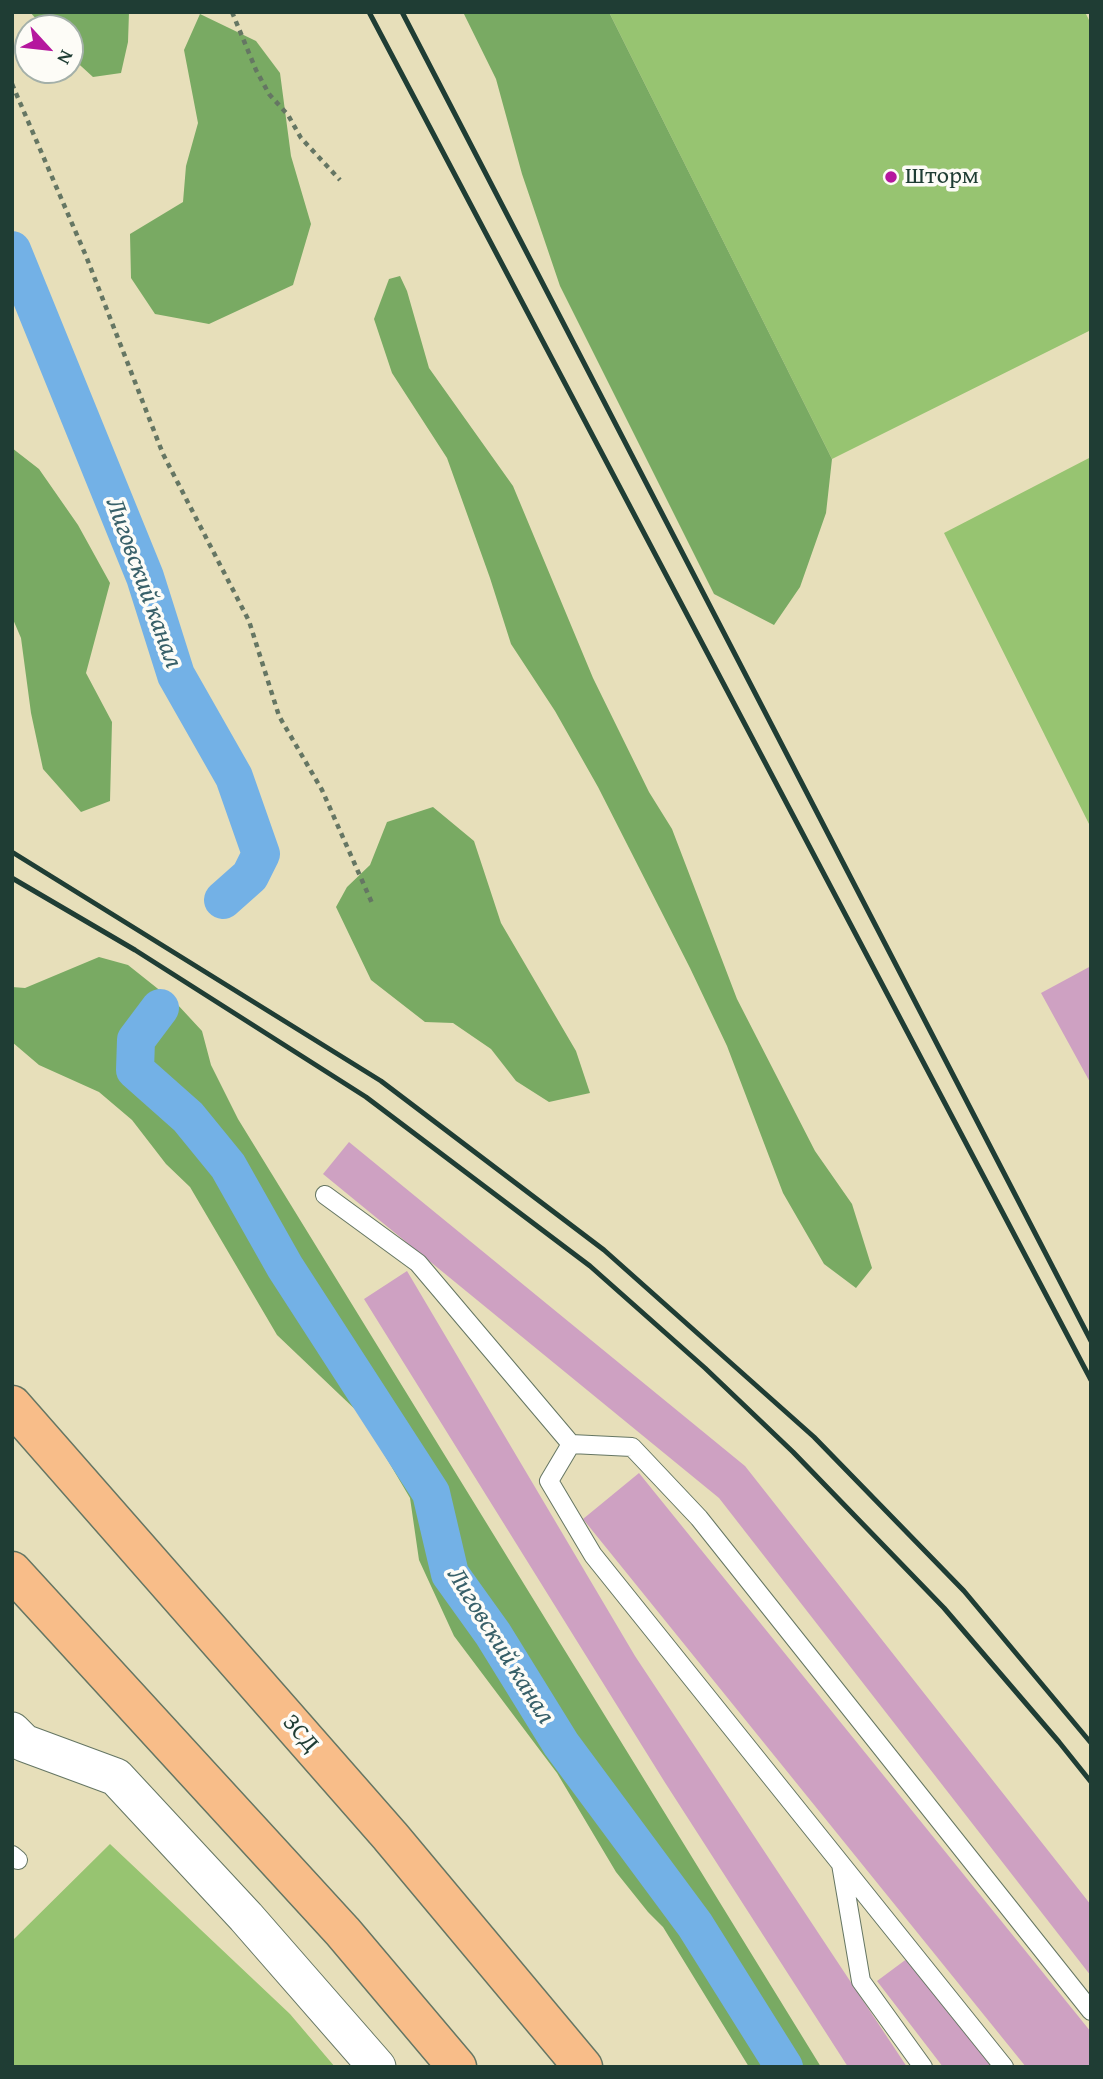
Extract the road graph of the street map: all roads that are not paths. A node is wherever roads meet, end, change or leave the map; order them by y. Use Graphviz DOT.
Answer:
graph roads {
  1 [pos="325,1195"];
  2 [pos="12,1405"];
  3 [pos="571,1444"];
  4 [pos="12,1571"];
  5 [pos="12,1731"];
  6 [pos="840,1860"];
  7 [pos="1091,2011"];
  8 [pos="377,2067"];
  9 [pos="457,2067"];
  10 [pos="583,2067"];
  11 [pos="923,2067"];
  12 [pos="1004,2067"];
  1 -- 3 [label="lane"];
  2 -- 10 [label="highway, ЗСД"];
  3 -- 6 [label="lane"];
  3 -- 7 [label="lane"];
  4 -- 9 [label="highway"];
  5 -- 8 [label="street"];
  6 -- 11 [label="lane"];
  6 -- 12 [label="lane"];
}
